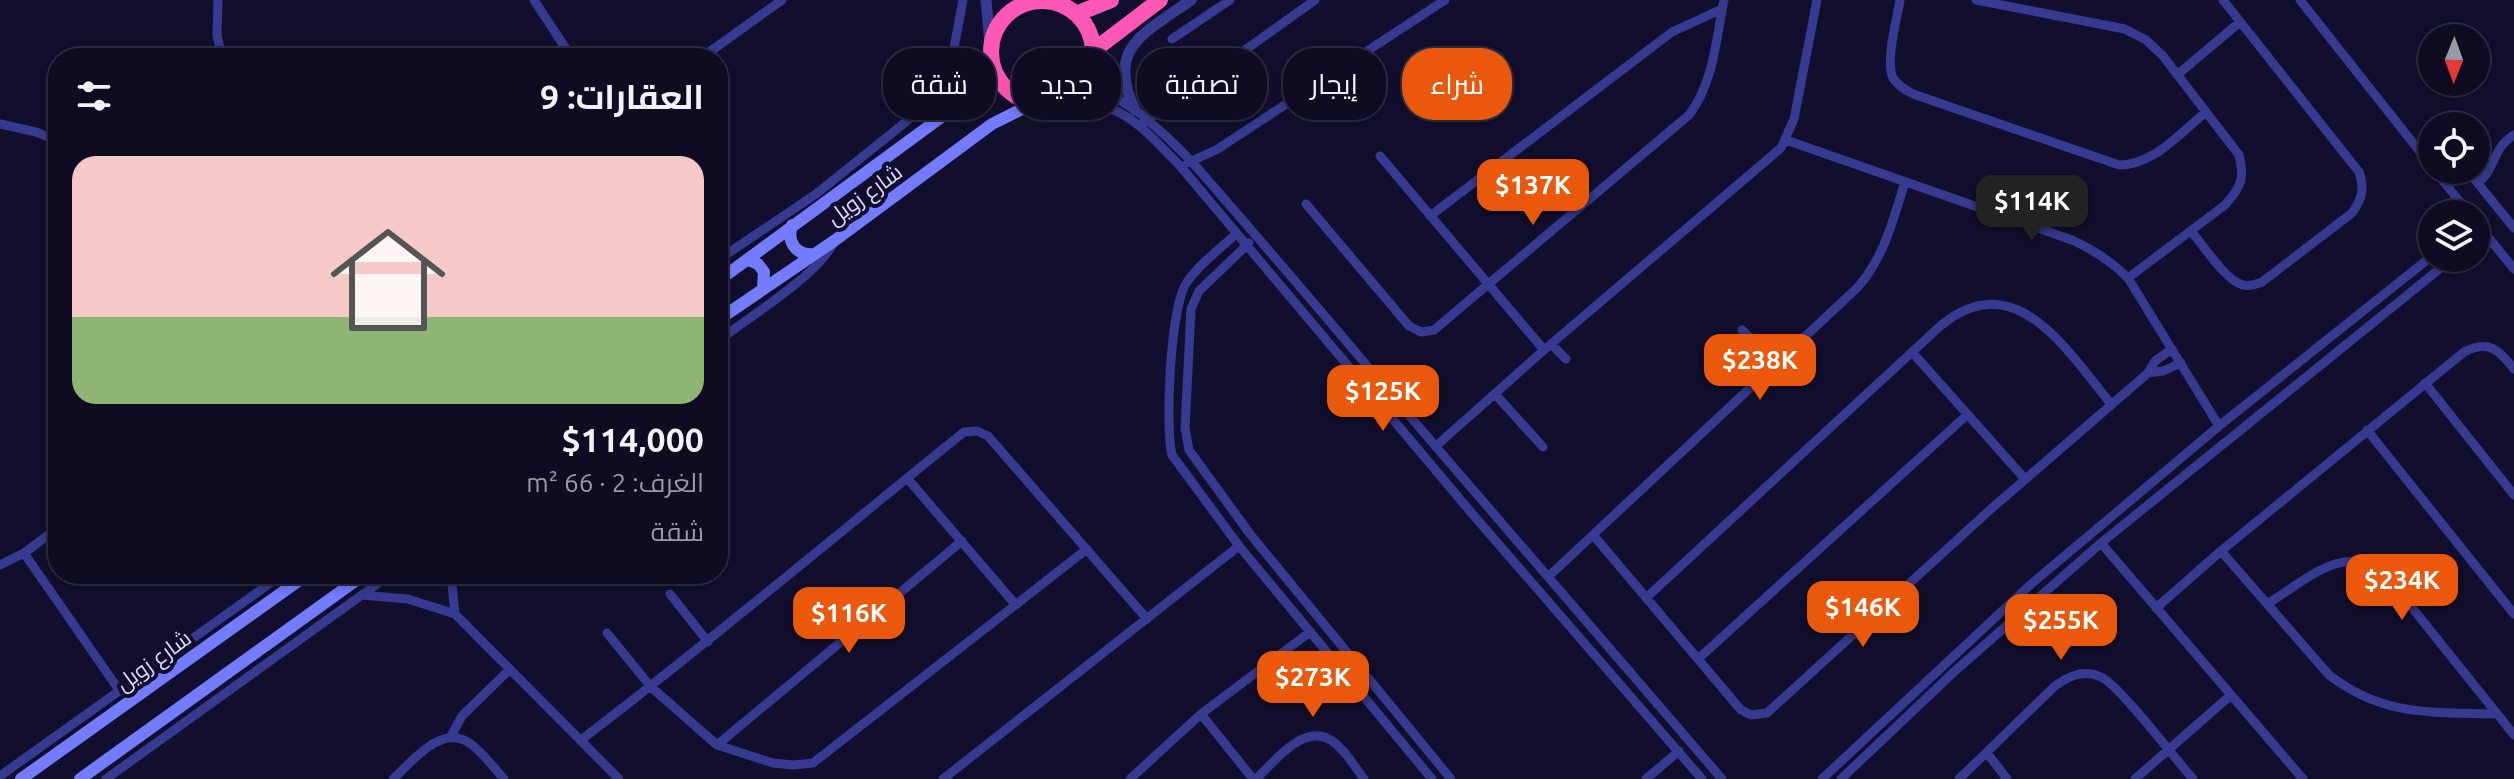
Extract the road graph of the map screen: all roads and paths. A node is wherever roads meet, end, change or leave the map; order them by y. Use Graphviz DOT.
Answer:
graph roads {
  1 [pos="218,0"];
  2 [pos="534,0"];
  3 [pos="782,0"];
  4 [pos="963,0"];
  5 [pos="986,0"];
  6 [pos="1111,0"];
  7 [pos="1160,0"];
  8 [pos="1191,0"];
  9 [pos="1230,0"];
  10 [pos="1315,0"];
  11 [pos="1445,0"];
  12 [pos="1817,0"];
  13 [pos="1900,0"];
  14 [pos="1976,0"];
  15 [pos="2223,0"];
  16 [pos="2300,0"];
  17 [pos="1050,1"];
  18 [pos="1723,4"];
  19 [pos="1076,14"];
  20 [pos="2240,22"];
  21 [pos="1172,39"];
  22 [pos="220,48"];
  23 [pos="565,48"];
  24 [pos="715,48"];
  25 [pos="991,48"];
  26 [pos="993,48"];
  27 [pos="1091,48"];
  28 [pos="1103,48"];
  29 [pos="996,67"];
  30 [pos="2177,75"];
  31 [pos="1012,92"];
  32 [pos="1121,101"];
  33 [pos="1135,110"];
  34 [pos="1121,112"];
  35 [pos="2206,112"];
  36 [pos="1012,114"];
  37 [pos="937,120"];
  38 [pos="1144,122"];
  39 [pos="0,124"];
  40 [pos="2514,135"];
  41 [pos="48,137"];
  42 [pos="1786,140"];
  43 [pos="2418,148"];
  44 [pos="1380,156"];
  45 [pos="1185,165"];
  46 [pos="2490,168"];
  47 [pos="1905,182"];
  48 [pos="1211,183"];
  49 [pos="2447,184"];
  50 [pos="2479,184"];
  51 [pos="1201,191"];
  52 [pos="2459,200"];
  53 [pos="1306,204"];
  54 [pos="1430,216"];
  55 [pos="792,225"];
  56 [pos="2514,228"];
  57 [pos="2191,231"];
  58 [pos="1236,234"];
  59 [pos="1256,237"];
  60 [pos="2490,239"];
  61 [pos="834,241"];
  62 [pos="2493,243"];
  63 [pos="1245,246"];
  64 [pos="728,253"];
  65 [pos="815,254"];
  66 [pos="748,260"];
  67 [pos="2418,267"];
  68 [pos="2514,269"];
  69 [pos="2435,272"];
  70 [pos="728,274"];
  71 [pos="2128,278"];
  72 [pos="1489,285"];
  73 [pos="763,288"];
  74 [pos="728,313"];
  75 [pos="1742,330"];
  76 [pos="728,334"];
  77 [pos="2322,343"];
  78 [pos="1548,347"];
  79 [pos="2172,349"];
  80 [pos="1912,352"];
  81 [pos="2331,355"];
  82 [pos="1566,359"];
  83 [pos="2181,363"];
  84 [pos="1777,364"];
  85 [pos="2514,369"];
  86 [pos="2148,373"];
  87 [pos="1171,377"];
  88 [pos="1187,377"];
  89 [pos="2425,383"];
  90 [pos="1495,394"];
  91 [pos="2111,404"];
  92 [pos="1967,415"];
  93 [pos="2219,426"];
  94 [pos="2367,430"];
  95 [pos="1436,446"];
  96 [pos="1543,447"];
  97 [pos="907,478"];
  98 [pos="2157,478"];
  99 [pos="2025,479"];
  100 [pos="2166,488"];
  101 [pos="2514,495"];
  102 [pos="1482,500"];
  103 [pos="1469,510"];
  104 [pos="48,535"];
  105 [pos="1594,536"];
  106 [pos="962,541"];
  107 [pos="2101,543"];
  108 [pos="1239,546"];
  109 [pos="1087,549"];
  110 [pos="2221,551"];
  111 [pos="24,553"];
  112 [pos="0,565"];
  113 [pos="1549,576"];
  114 [pos="269,584"];
  115 [pos="294,584"];
  116 [pos="351,584"];
  117 [pos="377,584"];
  118 [pos="452,584"];
  119 [pos="670,594"];
  120 [pos="362,595"];
  121 [pos="1646,598"];
  122 [pos="1015,604"];
  123 [pos="2267,604"];
  124 [pos="2156,608"];
  125 [pos="455,614"];
  126 [pos="2514,614"];
  127 [pos="1147,619"];
  128 [pos="205,630"];
  129 [pos="1310,632"];
  130 [pos="607,633"];
  131 [pos="215,640"];
  132 [pos="708,642"];
  133 [pos="1698,659"];
  134 [pos="1947,660"];
  135 [pos="510,669"];
  136 [pos="1956,670"];
  137 [pos="220,678"];
  138 [pos="651,687"];
  139 [pos="119,690"];
  140 [pos="228,691"];
  141 [pos="2231,695"];
  142 [pos="1201,714"];
  143 [pos="2497,714"];
  144 [pos="1871,732"];
  145 [pos="2514,735"];
  146 [pos="450,738"];
  147 [pos="581,740"];
  148 [pos="1421,742"];
  149 [pos="1880,742"];
  150 [pos="717,745"];
  151 [pos="2168,749"];
  152 [pos="1679,751"];
  153 [pos="1409,752"];
  154 [pos="1987,753"];
  155 [pos="0,776"];
  156 [pos="21,779"];
  157 [pos="80,779"];
  158 [pos="106,779"];
  159 [pos="393,779"];
  160 [pos="504,779"];
  161 [pos="619,779"];
  162 [pos="943,779"];
  163 [pos="1130,779"];
  164 [pos="1255,779"];
  165 [pos="1364,779"];
  166 [pos="1432,779"];
  167 [pos="1451,779"];
  168 [pos="1646,779"];
  169 [pos="1702,779"];
  170 [pos="1722,779"];
  171 [pos="1822,779"];
  172 [pos="1841,779"];
  173 [pos="1959,779"];
  174 [pos="2007,779"];
  175 [pos="2135,779"];
  176 [pos="2193,779"];
  177 [pos="2303,779"];
  1 -- 22 [label="street"];
  2 -- 23 [label="street"];
  3 -- 24 [label="street"];
  4 -- 64 [label="street"];
  5 -- 25 [label="street"];
  6 -- 19 [label="highway"];
  7 -- 28 [label="highway"];
  8 -- 33 [label="street"];
  9 -- 21 [label="street"];
  10 -- 38 [label="street"];
  11 -- 45 [label="street"];
  12 -- 42 [label="street"];
  13 -- 35 [label="street"];
  14 -- 30 [label="street"];
  15 -- 20 [label="street"];
  16 -- 43 [label="street"];
  17 -- 19 [label="highway"];
  17 -- 26 [label="highway"];
  18 -- 54 [label="street"];
  18 -- 72 [label="street"];
  19 -- 27 [label="highway"];
  20 -- 30 [label="street"];
  20 -- 57 [label="street"];
  29 -- 31 [label="highway"];
  30 -- 35 [label="street"];
  32 -- 33 [label="street"];
  33 -- 38 [label="street"];
  34 -- 38 [label="street"];
  35 -- 57 [label="street"];
  36 -- 61 [label="main road, شارع زويل"];
  37 -- 55 [label="main road, شارع زويل"];
  38 -- 45 [label="street"];
  39 -- 41 [label="street"];
  40 -- 46 [label="street"];
  42 -- 47 [label="street"];
  42 -- 78 [label="street"];
  44 -- 54 [label="street"];
  45 -- 48 [label="street"];
  45 -- 51 [label="street"];
  47 -- 71 [label="street"];
  47 -- 84 [label="street"];
  48 -- 51 [label="street"];
  48 -- 59 [label="street"];
  49 -- 52 [label="street"];
  50 -- 56 [label="street"];
  51 -- 58 [label="street"];
  53 -- 72 [label="street"];
  54 -- 72 [label="street"];
  55 -- 65 [label="main road"];
  55 -- 66 [label="main road, شارع زويل"];
  57 -- 71 [label="street"];
  58 -- 63 [label="street"];
  58 -- 87 [label="street"];
  59 -- 63 [label="street"];
  59 -- 95 [label="street"];
  60 -- 62 [label="street"];
  61 -- 65 [label="main road, شارع زويل"];
  61 -- 76 [label="street"];
  62 -- 68 [label="street"];
  63 -- 88 [label="street"];
  63 -- 103 [label="street"];
  65 -- 73 [label="main road, شارع زويل"];
  66 -- 70 [label="main road, شارع زويل"];
  66 -- 73 [label="main road"];
  67 -- 77 [label="street"];
  69 -- 81 [label="street"];
  71 -- 79 [label="street"];
  72 -- 78 [label="street"];
  73 -- 74 [label="main road, شارع زويل"];
  75 -- 84 [label="street"];
  77 -- 81 [label="street"];
  77 -- 93 [label="street"];
  78 -- 82 [label="street"];
  78 -- 90 [label="street"];
  79 -- 83 [label="street"];
  79 -- 86 [label="street"];
  80 -- 91 [label="street"];
  80 -- 92 [label="street"];
  80 -- 121 [label="street"];
  81 -- 100 [label="street"];
  83 -- 86 [label="street"];
  83 -- 93 [label="street"];
  84 -- 105 [label="street"];
  85 -- 89 [label="street"];
  86 -- 91 [label="street"];
  87 -- 88 [label="street"];
  87 -- 108 [label="street"];
  88 -- 148 [label="street"];
  89 -- 94 [label="street"];
  89 -- 101 [label="street"];
  90 -- 95 [label="street"];
  90 -- 96 [label="street"];
  91 -- 99 [label="street"];
  92 -- 99 [label="street"];
  92 -- 133 [label="street"];
  93 -- 98 [label="street"];
  94 -- 110 [label="street"];
  94 -- 126 [label="street"];
  95 -- 102 [label="street"];
  97 -- 106 [label="street"];
  97 -- 109 [label="street"];
  97 -- 132 [label="street"];
  98 -- 100 [label="street"];
  98 -- 134 [label="street"];
  99 -- 133 [label="street"];
  100 -- 107 [label="street"];
  102 -- 103 [label="street"];
  102 -- 113 [label="street"];
  103 -- 152 [label="street"];
  104 -- 111 [label="street"];
  105 -- 113 [label="street"];
  105 -- 121 [label="street"];
  106 -- 122 [label="street"];
  106 -- 150 [label="street"];
  107 -- 124 [label="street"];
  107 -- 136 [label="street"];
  108 -- 127 [label="street"];
  108 -- 129 [label="street"];
  109 -- 122 [label="street"];
  109 -- 127 [label="street"];
  110 -- 123 [label="street"];
  110 -- 124 [label="street"];
  111 -- 112 [label="street"];
  111 -- 139 [label="street"];
  113 -- 170 [label="street"];
  114 -- 128 [label="street"];
  115 -- 131 [label="main road, شارع زويل"];
  116 -- 137 [label="main road"];
  117 -- 120 [label="street"];
  118 -- 125 [label="street"];
  119 -- 132 [label="street"];
  120 -- 125 [label="street"];
  120 -- 140 [label="street"];
  121 -- 133 [label="street"];
  122 -- 150 [label="street"];
  123 -- 143 [label="street"];
  123 -- 143 [label="street"];
  124 -- 141 [label="street"];
  125 -- 135 [label="street"];
  127 -- 162 [label="street"];
  128 -- 131 [label="main road"];
  128 -- 139 [label="street"];
  129 -- 142 [label="street"];
  129 -- 153 [label="street"];
  130 -- 138 [label="street"];
  131 -- 156 [label="main road, شارع زويل"];
  132 -- 138 [label="street"];
  134 -- 136 [label="street"];
  134 -- 144 [label="street"];
  135 -- 146 [label="street"];
  135 -- 147 [label="street"];
  136 -- 149 [label="street"];
  137 -- 140 [label="main road"];
  137 -- 157 [label="main road"];
  138 -- 147 [label="street"];
  138 -- 150 [label="street"];
  139 -- 155 [label="street"];
  140 -- 158 [label="street"];
  141 -- 151 [label="street"];
  141 -- 177 [label="street"];
  142 -- 163 [label="street"];
  142 -- 164 [label="street"];
  143 -- 145 [label="street"];
  144 -- 149 [label="street"];
  144 -- 171 [label="street"];
  146 -- 159 [label="street"];
  146 -- 160 [label="street"];
  147 -- 161 [label="street"];
  148 -- 153 [label="street"];
  148 -- 167 [label="street"];
  149 -- 172 [label="street"];
  151 -- 154 [label="street"];
  151 -- 175 [label="street"];
  151 -- 176 [label="street"];
  152 -- 168 [label="street"];
  152 -- 169 [label="street"];
  153 -- 166 [label="street"];
  154 -- 173 [label="street"];
  154 -- 174 [label="street"];
  164 -- 165 [label="street"];
}
